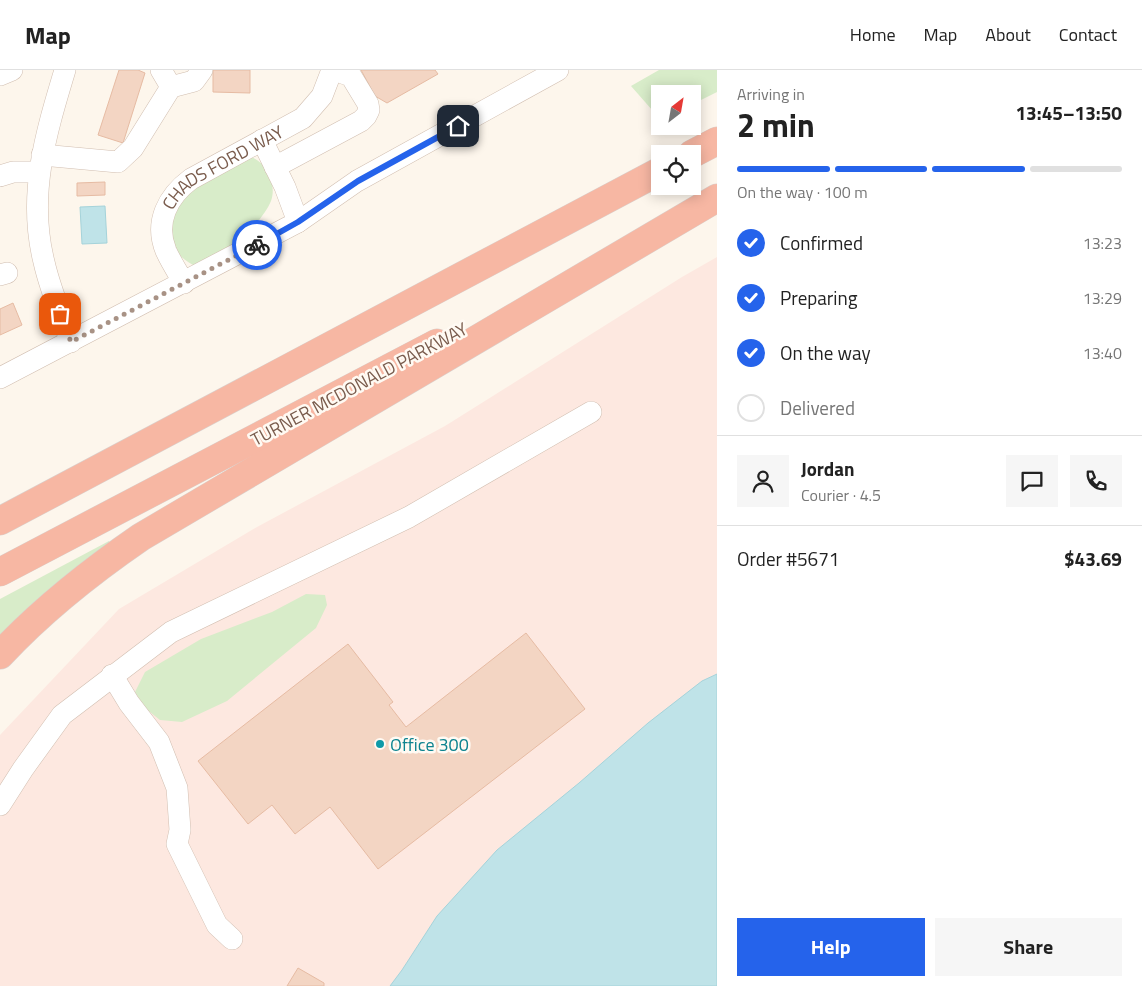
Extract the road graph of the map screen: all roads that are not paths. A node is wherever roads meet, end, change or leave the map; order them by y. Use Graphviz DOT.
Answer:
graph roads {
  1 [pos="12,70"];
  2 [pos="65,70"];
  3 [pos="202,70"];
  4 [pos="333,70"];
  5 [pos="558,70"];
  6 [pos="0,75"];
  7 [pos="166,78"];
  8 [pos="262,140"];
  9 [pos="717,141"];
  10 [pos="701,149"];
  11 [pos="40,163"];
  12 [pos="275,167"];
  13 [pos="0,176"];
  14 [pos="651,176"];
  15 [pos="717,197"];
  16 [pos="298,222"];
  17 [pos="184,283"];
  18 [pos="71,342"];
  19 [pos="0,378"];
  20 [pos="591,412"];
  21 [pos="0,520"];
  22 [pos="0,572"];
  23 [pos="0,655"];
  24 [pos="112,676"];
  25 [pos="0,805"];
  26 [pos="232,939"];
  1 -- 6 [label="street"];
  2 -- 11 [label="street"];
  3 -- 7 [label="street"];
  4 -- 8 [label="street, CHADS FORD WAY"];
  4 -- 12 [label="street"];
  5 -- 16 [label="street"];
  7 -- 11 [label="street"];
  8 -- 12 [label="street"];
  8 -- 17 [label="street, CHADS FORD WAY"];
  9 -- 10 [label="highway"];
  11 -- 13 [label="street"];
  11 -- 18 [label="street"];
  12 -- 16 [label="street"];
  14 -- 21 [label="highway"];
  15 -- 22 [label="highway, TURNER MCDONALD PARKWAY"];
  15 -- 23 [label="highway"];
  16 -- 17 [label="street"];
  17 -- 18 [label="street"];
  18 -- 19 [label="street"];
  20 -- 24 [label="street"];
  24 -- 25 [label="street"];
  24 -- 26 [label="street"];
}
